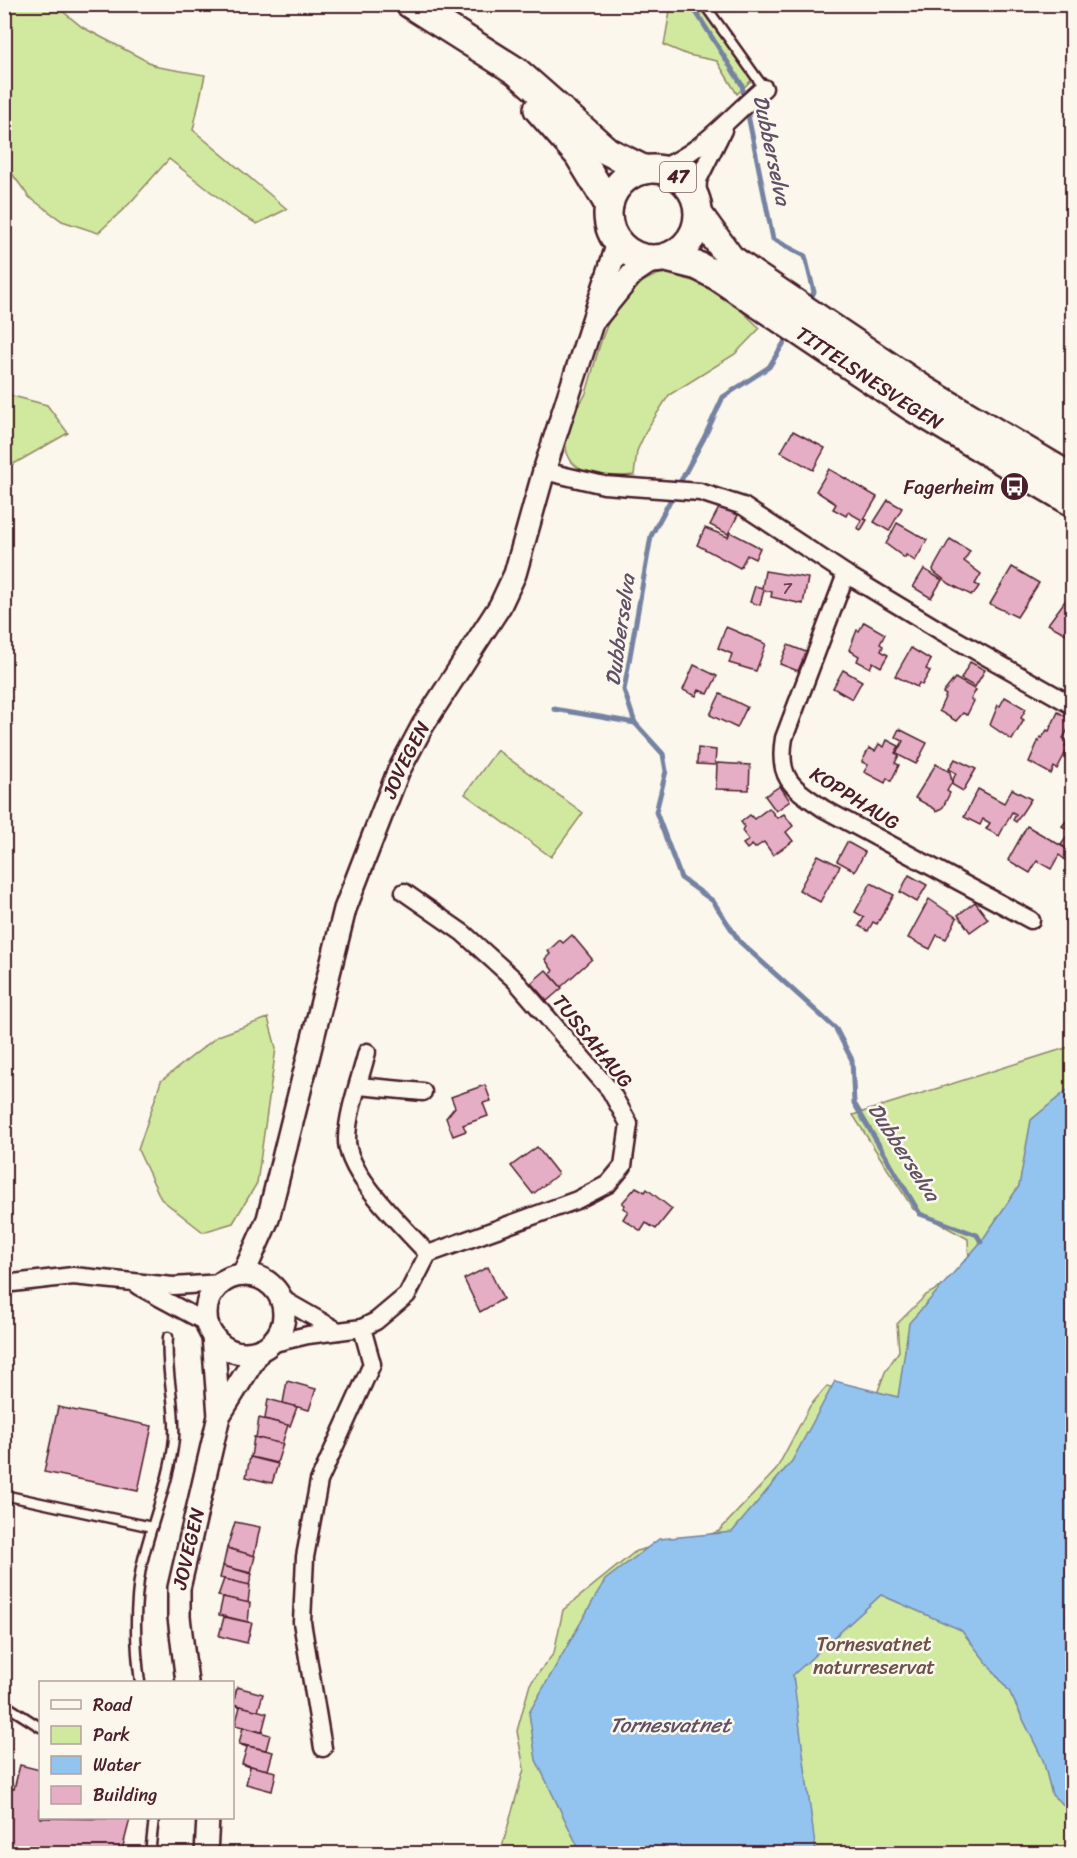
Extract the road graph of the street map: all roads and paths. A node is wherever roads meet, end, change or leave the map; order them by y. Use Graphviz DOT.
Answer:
graph roads {
  1 [pos="410,4"];
  2 [pos="704,4"];
  3 [pos="477,49"];
  4 [pos="764,88"];
  5 [pos="725,126"];
  6 [pos="651,170"];
  7 [pos="609,205"];
  8 [pos="698,208"];
  9 [pos="618,243"];
  10 [pos="659,259"];
  11 [pos="746,283"];
  12 [pos="593,322"];
  13 [pos="837,346"];
  14 [pos="544,471"];
  15 [pos="1072,478"];
  16 [pos="1072,502"];
  17 [pos="846,574"];
  18 [pos="1072,705"];
  19 [pos="404,892"];
  20 [pos="1031,920"];
  21 [pos="367,1052"];
  22 [pos="358,1086"];
  23 [pos="423,1092"];
  24 [pos="268,1219"];
  25 [pos="428,1254"];
  26 [pos="243,1275"];
  27 [pos="266,1281"];
  28 [pos="222,1283"];
  29 [pos="4,1284"];
  30 [pos="134,1284"];
  31 [pos="282,1299"];
  32 [pos="362,1328"];
  33 [pos="210,1329"];
  34 [pos="338,1330"];
  35 [pos="168,1337"];
  36 [pos="265,1347"];
  37 [pos="219,1416"];
  38 [pos="4,1495"];
  39 [pos="152,1527"];
  40 [pos="140,1681"];
  41 [pos="187,1681"];
  42 [pos="4,1704"];
  43 [pos="39,1726"];
  44 [pos="323,1748"];
  45 [pos="154,1819"];
  46 [pos="208,1819"];
  47 [pos="150,1854"];
  48 [pos="206,1854"];
  1 -- 3 [label="main road, 47"];
  2 -- 4 [label="lane"];
  3 -- 6 [label="main road, 47"];
  3 -- 7 [label="main road, 47"];
  4 -- 5 [label="street"];
  5 -- 6 [label="street"];
  5 -- 8 [label="street"];
  6 -- 7 [label="main road, 47"];
  6 -- 8 [label="main road, 47"];
  7 -- 9 [label="main road, 47"];
  8 -- 10 [label="main road, 47"];
  8 -- 11 [label="main road, TITTELSNESVEGEN / 47"];
  9 -- 10 [label="main road, 47"];
  9 -- 12 [label="street, JOVEGEN"];
  10 -- 11 [label="main road, TITTELSNESVEGEN / 47"];
  10 -- 12 [label="street, JOVEGEN"];
  11 -- 13 [label="main road, TITTELSNESVEGEN / 47"];
  12 -- 14 [label="street, JOVEGEN"];
  13 -- 15 [label="main road, TITTELSNESVEGEN / 47"];
  13 -- 16 [label="main road, TITTELSNESVEGEN / 47"];
  14 -- 17 [label="street"];
  14 -- 24 [label="street, JOVEGEN"];
  17 -- 18 [label="street"];
  17 -- 20 [label="street, KOPPHAUG"];
  19 -- 25 [label="street, TUSSAHAUG"];
  21 -- 22 [label="street"];
  22 -- 23 [label="street"];
  22 -- 25 [label="street"];
  24 -- 26 [label="street, JOVEGEN"];
  24 -- 27 [label="street, JOVEGEN"];
  25 -- 32 [label="street"];
  26 -- 27 [label="street"];
  26 -- 28 [label="street"];
  27 -- 31 [label="street"];
  28 -- 30 [label="street"];
  28 -- 33 [label="street"];
  29 -- 30 [label="street"];
  30 -- 33 [label="street"];
  31 -- 34 [label="street"];
  31 -- 36 [label="street"];
  32 -- 34 [label="street"];
  32 -- 44 [label="street"];
  33 -- 36 [label="street"];
  33 -- 37 [label="street, JOVEGEN"];
  34 -- 36 [label="street"];
  35 -- 39 [label="lane"];
  36 -- 37 [label="street, JOVEGEN"];
  37 -- 41 [label="street, JOVEGEN"];
  38 -- 39 [label="lane"];
  39 -- 40 [label="lane"];
  42 -- 43 [label="lane"];
  45 -- 47 [label="lane"];
  46 -- 48 [label="street"];
}
